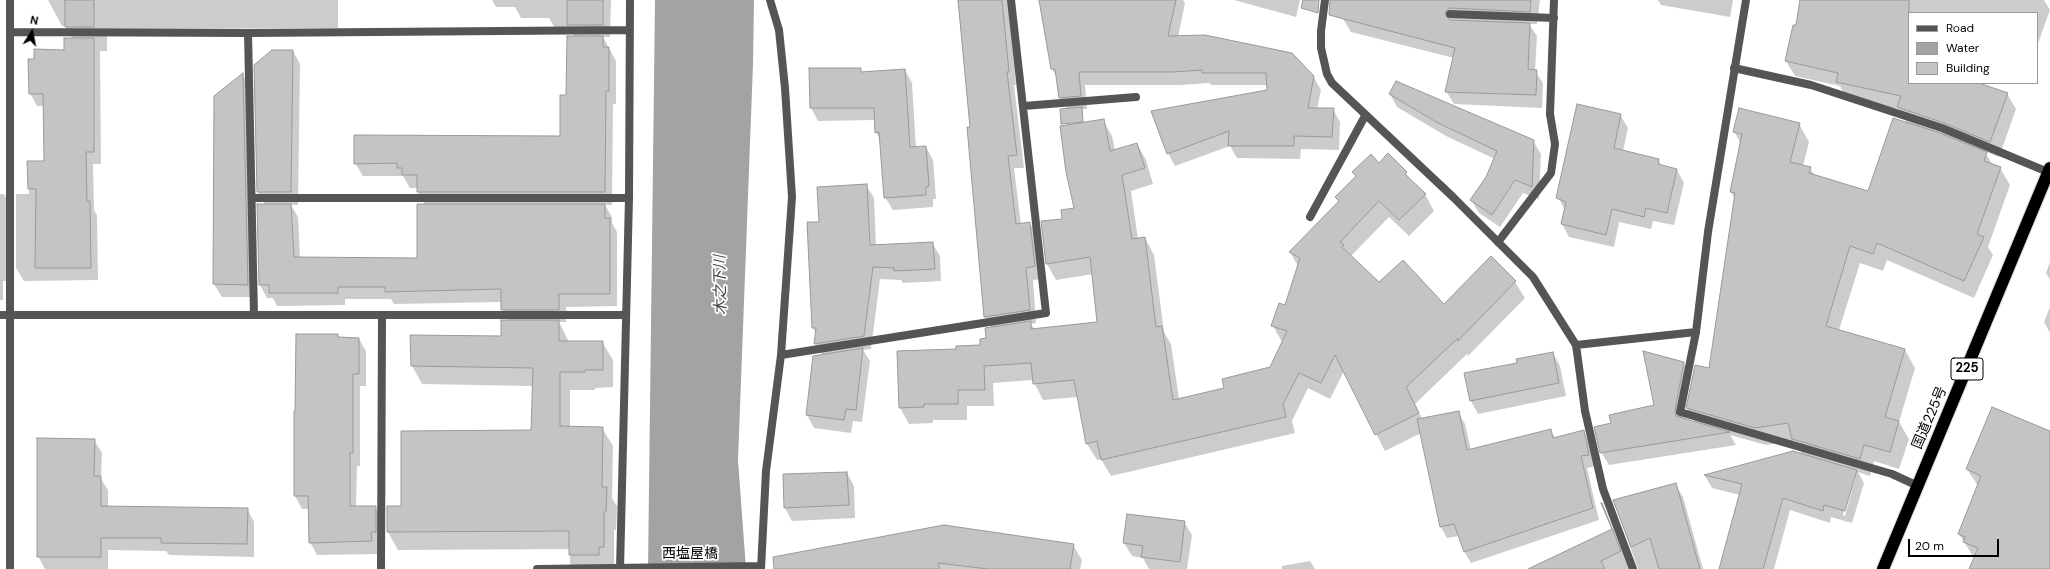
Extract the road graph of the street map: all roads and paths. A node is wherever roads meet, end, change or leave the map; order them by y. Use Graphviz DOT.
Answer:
graph roads {
  1 [pos="10,0"];
  2 [pos="630,0"];
  3 [pos="770,0"];
  4 [pos="1011,0"];
  5 [pos="1326,0"];
  6 [pos="1554,0"];
  7 [pos="1746,0"];
  8 [pos="1450,14"];
  9 [pos="1554,18"];
  10 [pos="629,30"];
  11 [pos="10,32"];
  12 [pos="248,33"];
  13 [pos="1734,68"];
  14 [pos="1136,97"];
  15 [pos="1024,106"];
  16 [pos="1365,116"];
  17 [pos="2049,170"];
  18 [pos="252,198"];
  19 [pos="629,198"];
  20 [pos="1310,217"];
  21 [pos="1498,242"];
  22 [pos="0,315"];
  23 [pos="11,315"];
  24 [pos="254,315"];
  25 [pos="382,315"];
  26 [pos="626,315"];
  27 [pos="1696,332"];
  28 [pos="1576,345"];
  29 [pos="781,355"];
  30 [pos="1918,486"];
  31 [pos="619,568"];
  32 [pos="761,568"];
  33 [pos="10,569"];
  34 [pos="381,569"];
  35 [pos="537,569"];
  36 [pos="1633,569"];
  37 [pos="1883,569"];
  1 -- 11 [label="street"];
  2 -- 10 [label="street"];
  3 -- 29 [label="street"];
  4 -- 15 [label="street"];
  5 -- 16 [label="street"];
  6 -- 9 [label="street"];
  7 -- 13 [label="street"];
  8 -- 9 [label="street"];
  9 -- 21 [label="street"];
  10 -- 12 [label="street"];
  10 -- 19 [label="street"];
  11 -- 12 [label="street"];
  11 -- 23 [label="street"];
  12 -- 18 [label="street"];
  13 -- 17 [label="street"];
  13 -- 27 [label="street"];
  14 -- 15 [label="street"];
  15 -- 29 [label="street"];
  16 -- 20 [label="street"];
  16 -- 21 [label="street"];
  17 -- 30 [label="highway, 国道225号 / 225"];
  18 -- 19 [label="street"];
  18 -- 24 [label="street"];
  19 -- 26 [label="street"];
  21 -- 28 [label="street"];
  22 -- 23 [label="street"];
  23 -- 24 [label="street"];
  23 -- 33 [label="street"];
  24 -- 25 [label="street"];
  25 -- 26 [label="street"];
  25 -- 34 [label="street"];
  26 -- 31 [label="street"];
  27 -- 28 [label="street"];
  27 -- 30 [label="street"];
  28 -- 36 [label="street"];
  29 -- 32 [label="street"];
  30 -- 37 [label="highway, 国道225号 / 225"];
  31 -- 32 [label="street, 西塩屋橋"];
  31 -- 35 [label="street, 西塩屋橋"];
}
